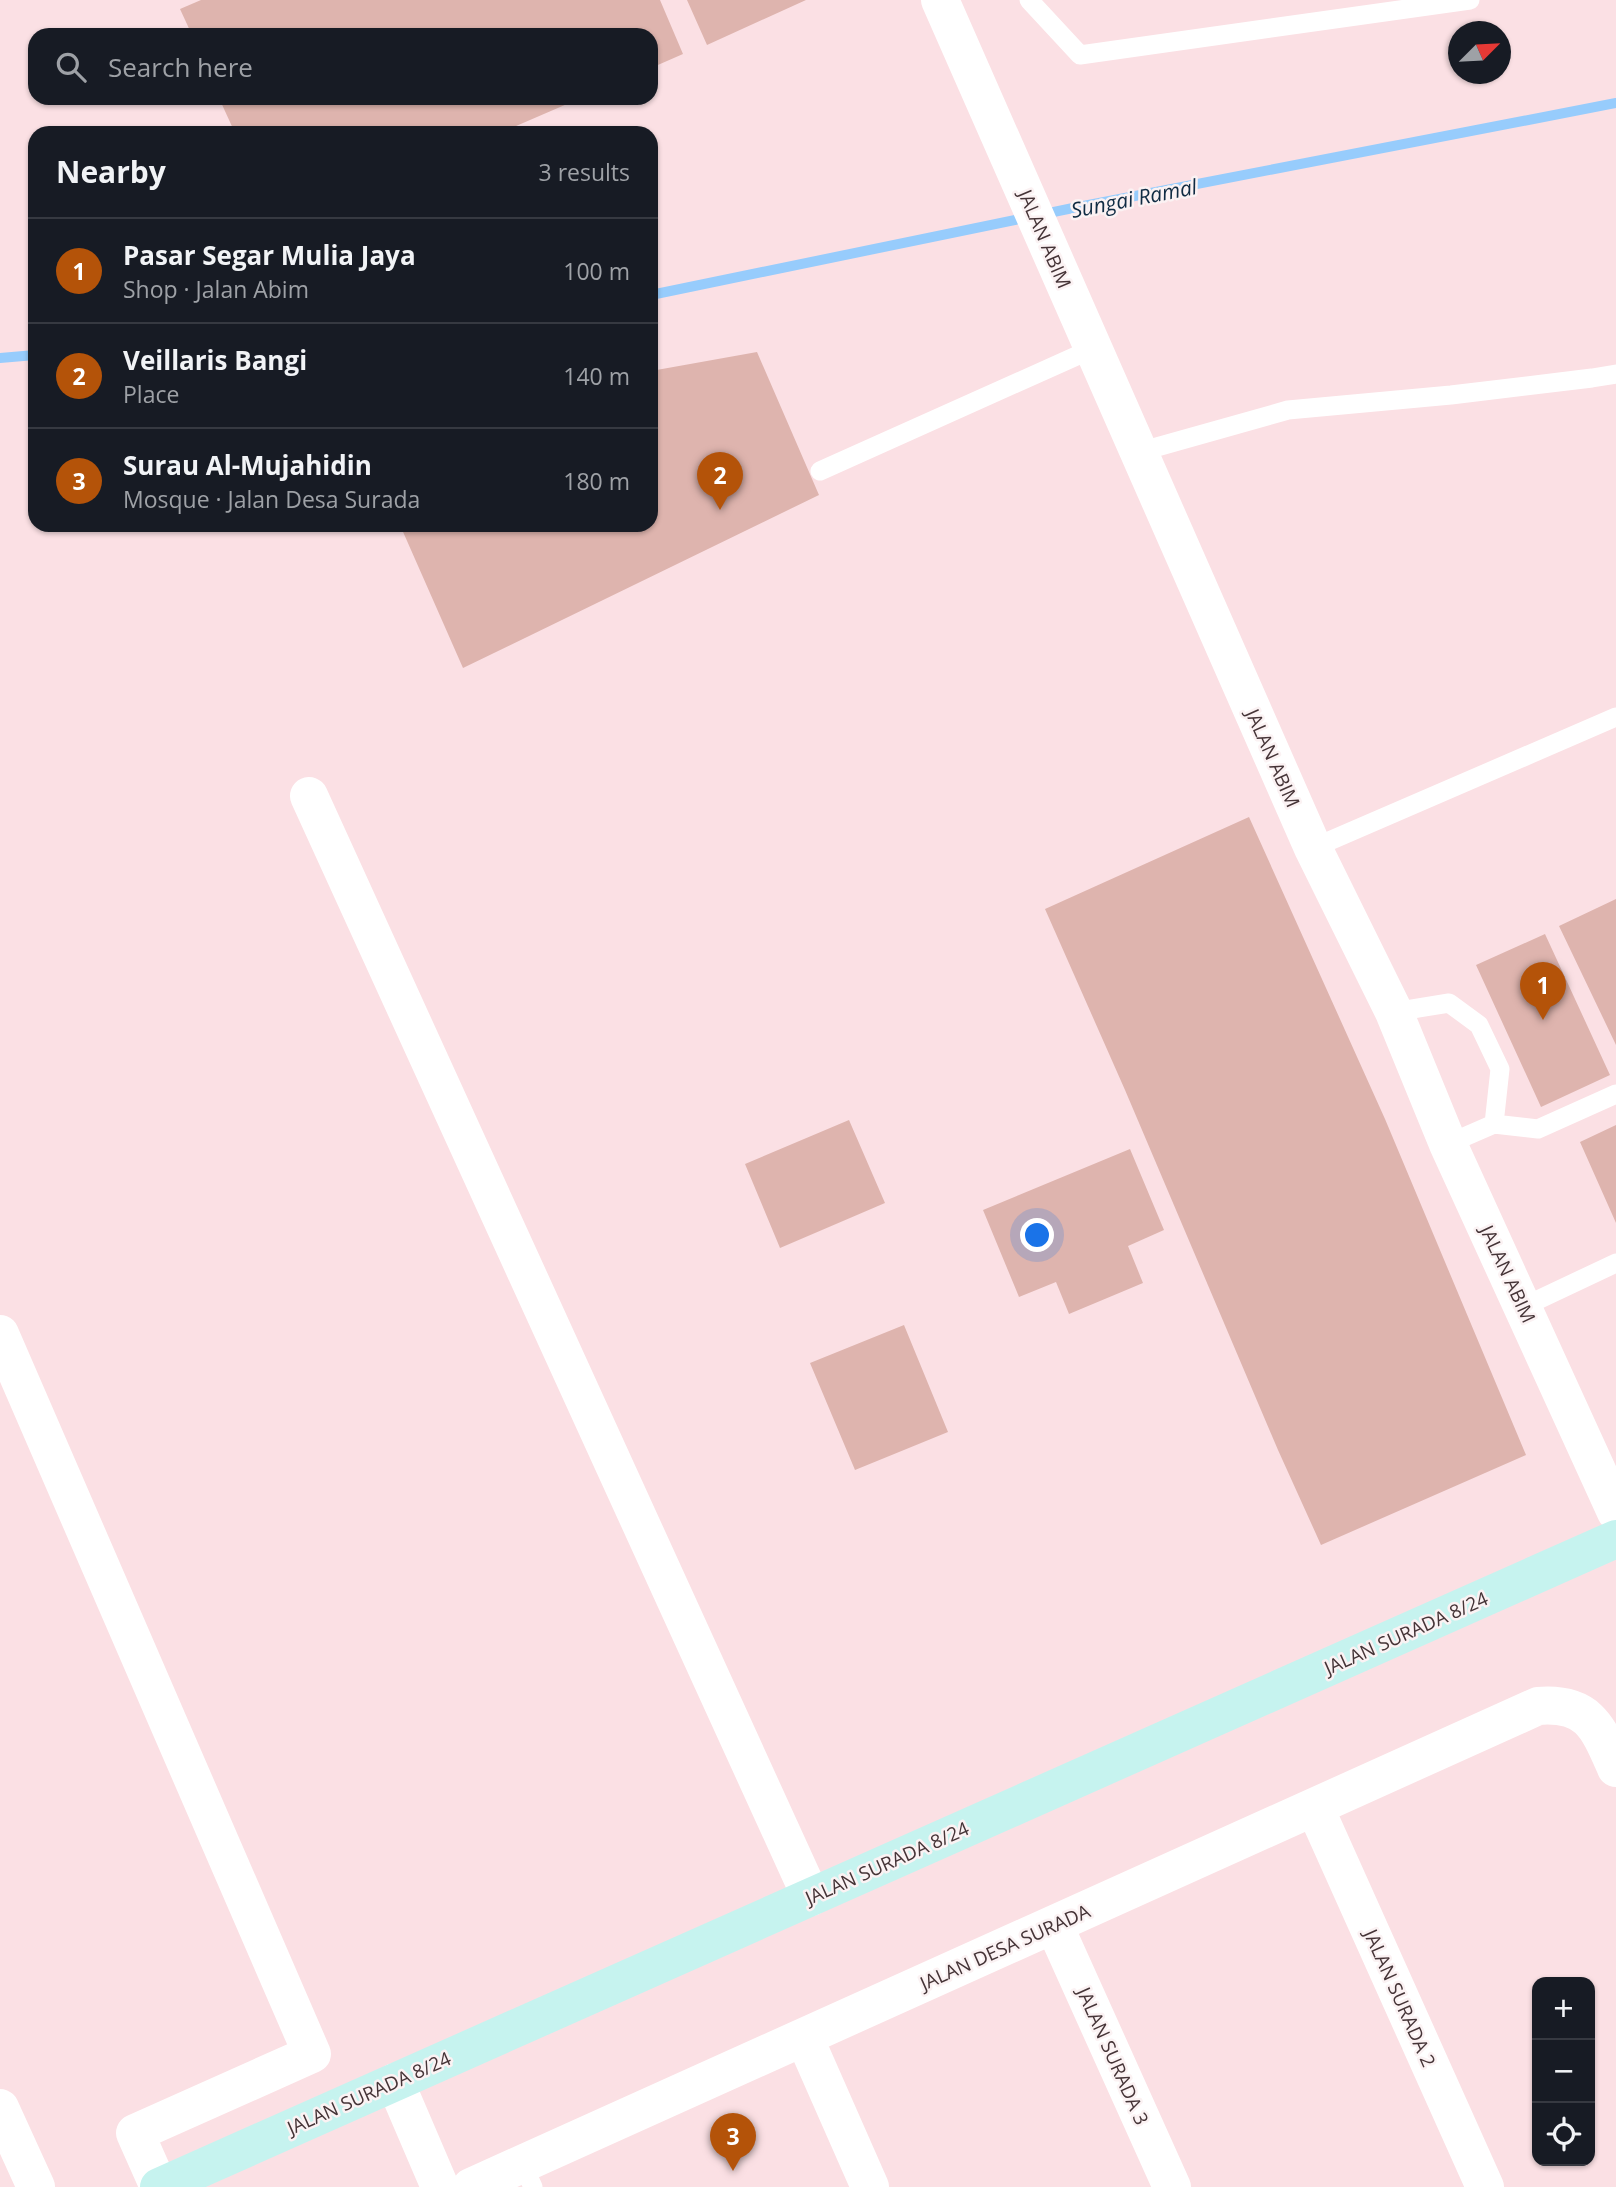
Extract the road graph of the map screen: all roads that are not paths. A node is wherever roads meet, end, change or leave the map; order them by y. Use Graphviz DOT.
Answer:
graph roads {
  1 [pos="940,0"];
  2 [pos="1029,0"];
  3 [pos="1470,0"];
  4 [pos="1092,349"];
  5 [pos="1616,374"];
  6 [pos="1139,453"];
  7 [pos="820,471"];
  8 [pos="1616,717"];
  9 [pos="309,796"];
  10 [pos="1312,848"];
  11 [pos="1394,1012"];
  12 [pos="1616,1094"];
  13 [pos="1494,1124"];
  14 [pos="1448,1143"];
  15 [pos="1616,1263"];
  16 [pos="1523,1307"];
  17 [pos="0,1334"];
  18 [pos="1616,1511"];
  19 [pos="1616,1539"];
  20 [pos="1616,1768"];
  21 [pos="1315,1808"];
  22 [pos="811,1897"];
  23 [pos="1054,1925"];
  24 [pos="804,2037"];
  25 [pos="395,2082"];
  26 [pos="0,2108"];
  27 [pos="528,2175"];
  28 [pos="36,2187"];
  29 [pos="159,2187"];
  30 [pos="440,2187"];
  31 [pos="471,2187"];
  32 [pos="870,2187"];
  33 [pos="1172,2187"];
  34 [pos="1485,2187"];
  1 -- 4 [label="street, JALAN ABIM"];
  2 -- 3 [label="lane"];
  4 -- 6 [label="street, JALAN ABIM"];
  4 -- 7 [label="lane"];
  5 -- 6 [label="lane"];
  6 -- 10 [label="street, JALAN ABIM"];
  8 -- 10 [label="lane"];
  9 -- 22 [label="street"];
  10 -- 11 [label="street, JALAN ABIM"];
  11 -- 13 [label="lane"];
  11 -- 14 [label="street, JALAN ABIM"];
  12 -- 13 [label="lane"];
  13 -- 14 [label="lane"];
  14 -- 16 [label="street, JALAN ABIM"];
  15 -- 16 [label="lane"];
  16 -- 18 [label="street, JALAN ABIM"];
  17 -- 29 [label="street"];
  19 -- 22 [label="street, JALAN SURADA 8/24"];
  20 -- 21 [label="street, JALAN DESA SURADA"];
  21 -- 23 [label="street, JALAN DESA SURADA"];
  21 -- 34 [label="street, JALAN SURADA 2"];
  22 -- 25 [label="street, JALAN SURADA 8/24"];
  23 -- 24 [label="street, JALAN DESA SURADA"];
  23 -- 33 [label="street, JALAN SURADA 3"];
  24 -- 27 [label="street, JALAN DESA SURADA"];
  24 -- 32 [label="street"];
  25 -- 29 [label="street, JALAN SURADA 8/24"];
  25 -- 30 [label="street"];
  26 -- 28 [label="street"];
  27 -- 31 [label="street, JALAN DESA SURADA"];
}
